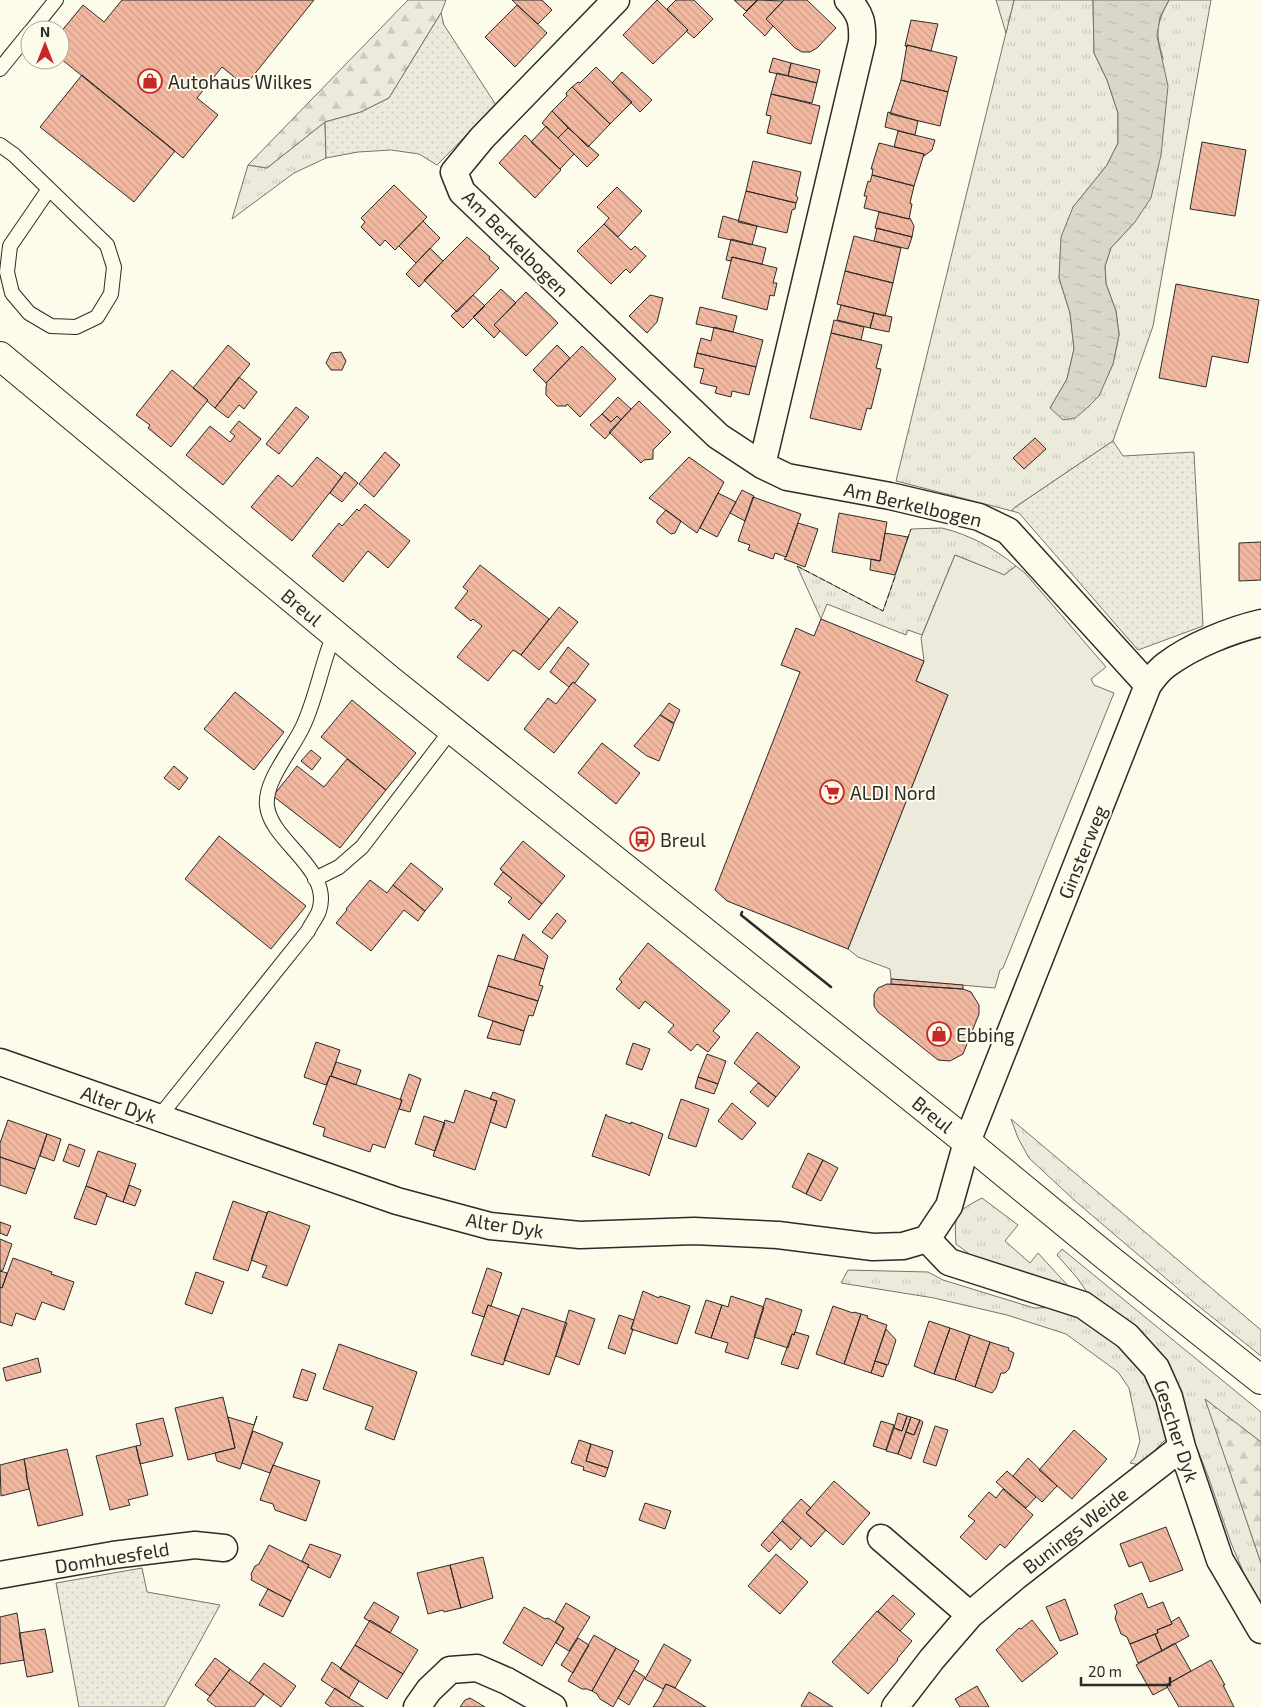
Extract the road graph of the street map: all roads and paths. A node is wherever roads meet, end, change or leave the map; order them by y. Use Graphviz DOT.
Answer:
graph roads {
  1 [pos="56,0"];
  2 [pos="616,0"];
  3 [pos="848,0"];
  4 [pos="40,20"];
  5 [pos="20,44"];
  6 [pos="0,68"];
  7 [pos="0,144"];
  8 [pos="50,190"];
  9 [pos="0,356"];
  10 [pos="762,465"];
  11 [pos="1261,623"];
  12 [pos="334,634"];
  13 [pos="1148,685"];
  14 [pos="452,729"];
  15 [pos="315,879"];
  16 [pos="0,1062"];
  17 [pos="158,1117"];
  18 [pos="967,1142"];
  19 [pos="927,1239"];
  20 [pos="1261,1380"];
  21 [pos="1182,1447"];
  22 [pos="881,1538"];
  23 [pos="224,1548"];
  24 [pos="0,1575"];
  25 [pos="970,1615"];
  26 [pos="1261,1630"];
  27 [pos="416,1707"];
  28 [pos="553,1707"];
  29 [pos="895,1707"];
  1 -- 4 [label="lane"];
  2 -- 10 [label="street, Am Berkelbogen"];
  3 -- 10 [label="street"];
  5 -- 6 [label="lane"];
  7 -- 8 [label="lane"];
  8 -- 8 [label="lane"];
  9 -- 12 [label="main road, Breul"];
  10 -- 13 [label="street, Am Berkelbogen"];
  11 -- 13 [label="street, Ginsterweg"];
  12 -- 14 [label="main road, Breul"];
  12 -- 15 [label="lane"];
  13 -- 18 [label="street, Ginsterweg"];
  14 -- 15 [label="lane"];
  14 -- 18 [label="main road, Breul"];
  15 -- 17 [label="lane"];
  16 -- 17 [label="street, Alter Dyk"];
  17 -- 19 [label="street, Alter Dyk"];
  18 -- 19 [label="street"];
  18 -- 20 [label="main road, Breul"];
  19 -- 21 [label="street, Gescher Dyk"];
  21 -- 25 [label="street, Bunings Weide"];
  21 -- 26 [label="street, Gescher Dyk"];
  22 -- 25 [label="street"];
  23 -- 24 [label="street, Domhuesfeld"];
  25 -- 29 [label="street, Bunings Weide"];
  27 -- 28 [label="street"];
}
